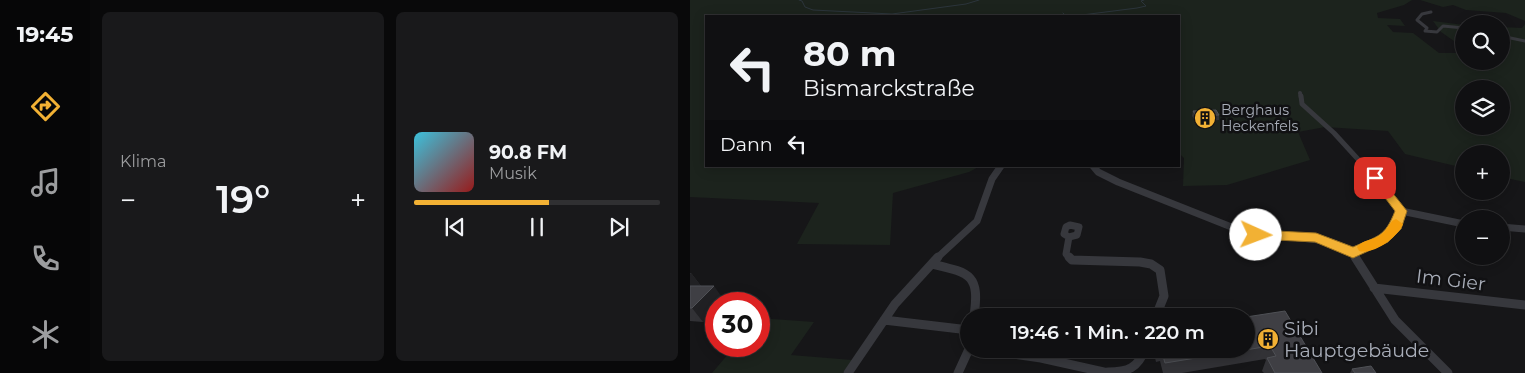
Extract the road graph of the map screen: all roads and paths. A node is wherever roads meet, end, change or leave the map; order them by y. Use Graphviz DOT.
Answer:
graph roads {
  1 [pos="1434,11"];
  2 [pos="1455,27"];
  3 [pos="1510,38"];
  4 [pos="1525,41"];
  5 [pos="1300,93"];
  6 [pos="1000,167"];
  7 [pos="1094,167"];
  8 [pos="1401,211"];
  9 [pos="1455,222"];
  10 [pos="1510,228"];
  11 [pos="1525,229"];
  12 [pos="1070,237"];
  13 [pos="1353,253"];
  14 [pos="932,264"];
  15 [pos="1374,288"];
  16 [pos="1525,305"];
  17 [pos="976,308"];
  18 [pos="1159,308"];
  19 [pos="884,320"];
  20 [pos="960,329"];
  21 [pos="965,358"];
  22 [pos="1041,358"];
  23 [pos="1142,358"];
  24 [pos="1108,372"];
  25 [pos="848,373"];
  26 [pos="958,373"];
  27 [pos="1448,373"];
  1 -- 2 [label="street"];
  3 -- 4 [label="street"];
  5 -- 8 [label="street"];
  6 -- 14 [label="street"];
  7 -- 13 [label="street"];
  8 -- 9 [label="street"];
  8 -- 13 [label="street"];
  10 -- 11 [label="street"];
  12 -- 18 [label="street"];
  13 -- 15 [label="street"];
  14 -- 17 [label="street"];
  14 -- 19 [label="street"];
  15 -- 16 [label="street, Im Gier"];
  15 -- 27 [label="street"];
  19 -- 20 [label="street"];
  19 -- 25 [label="street"];
  21 -- 26 [label="street"];
  22 -- 24 [label="street"];
  23 -- 24 [label="street"];
}
